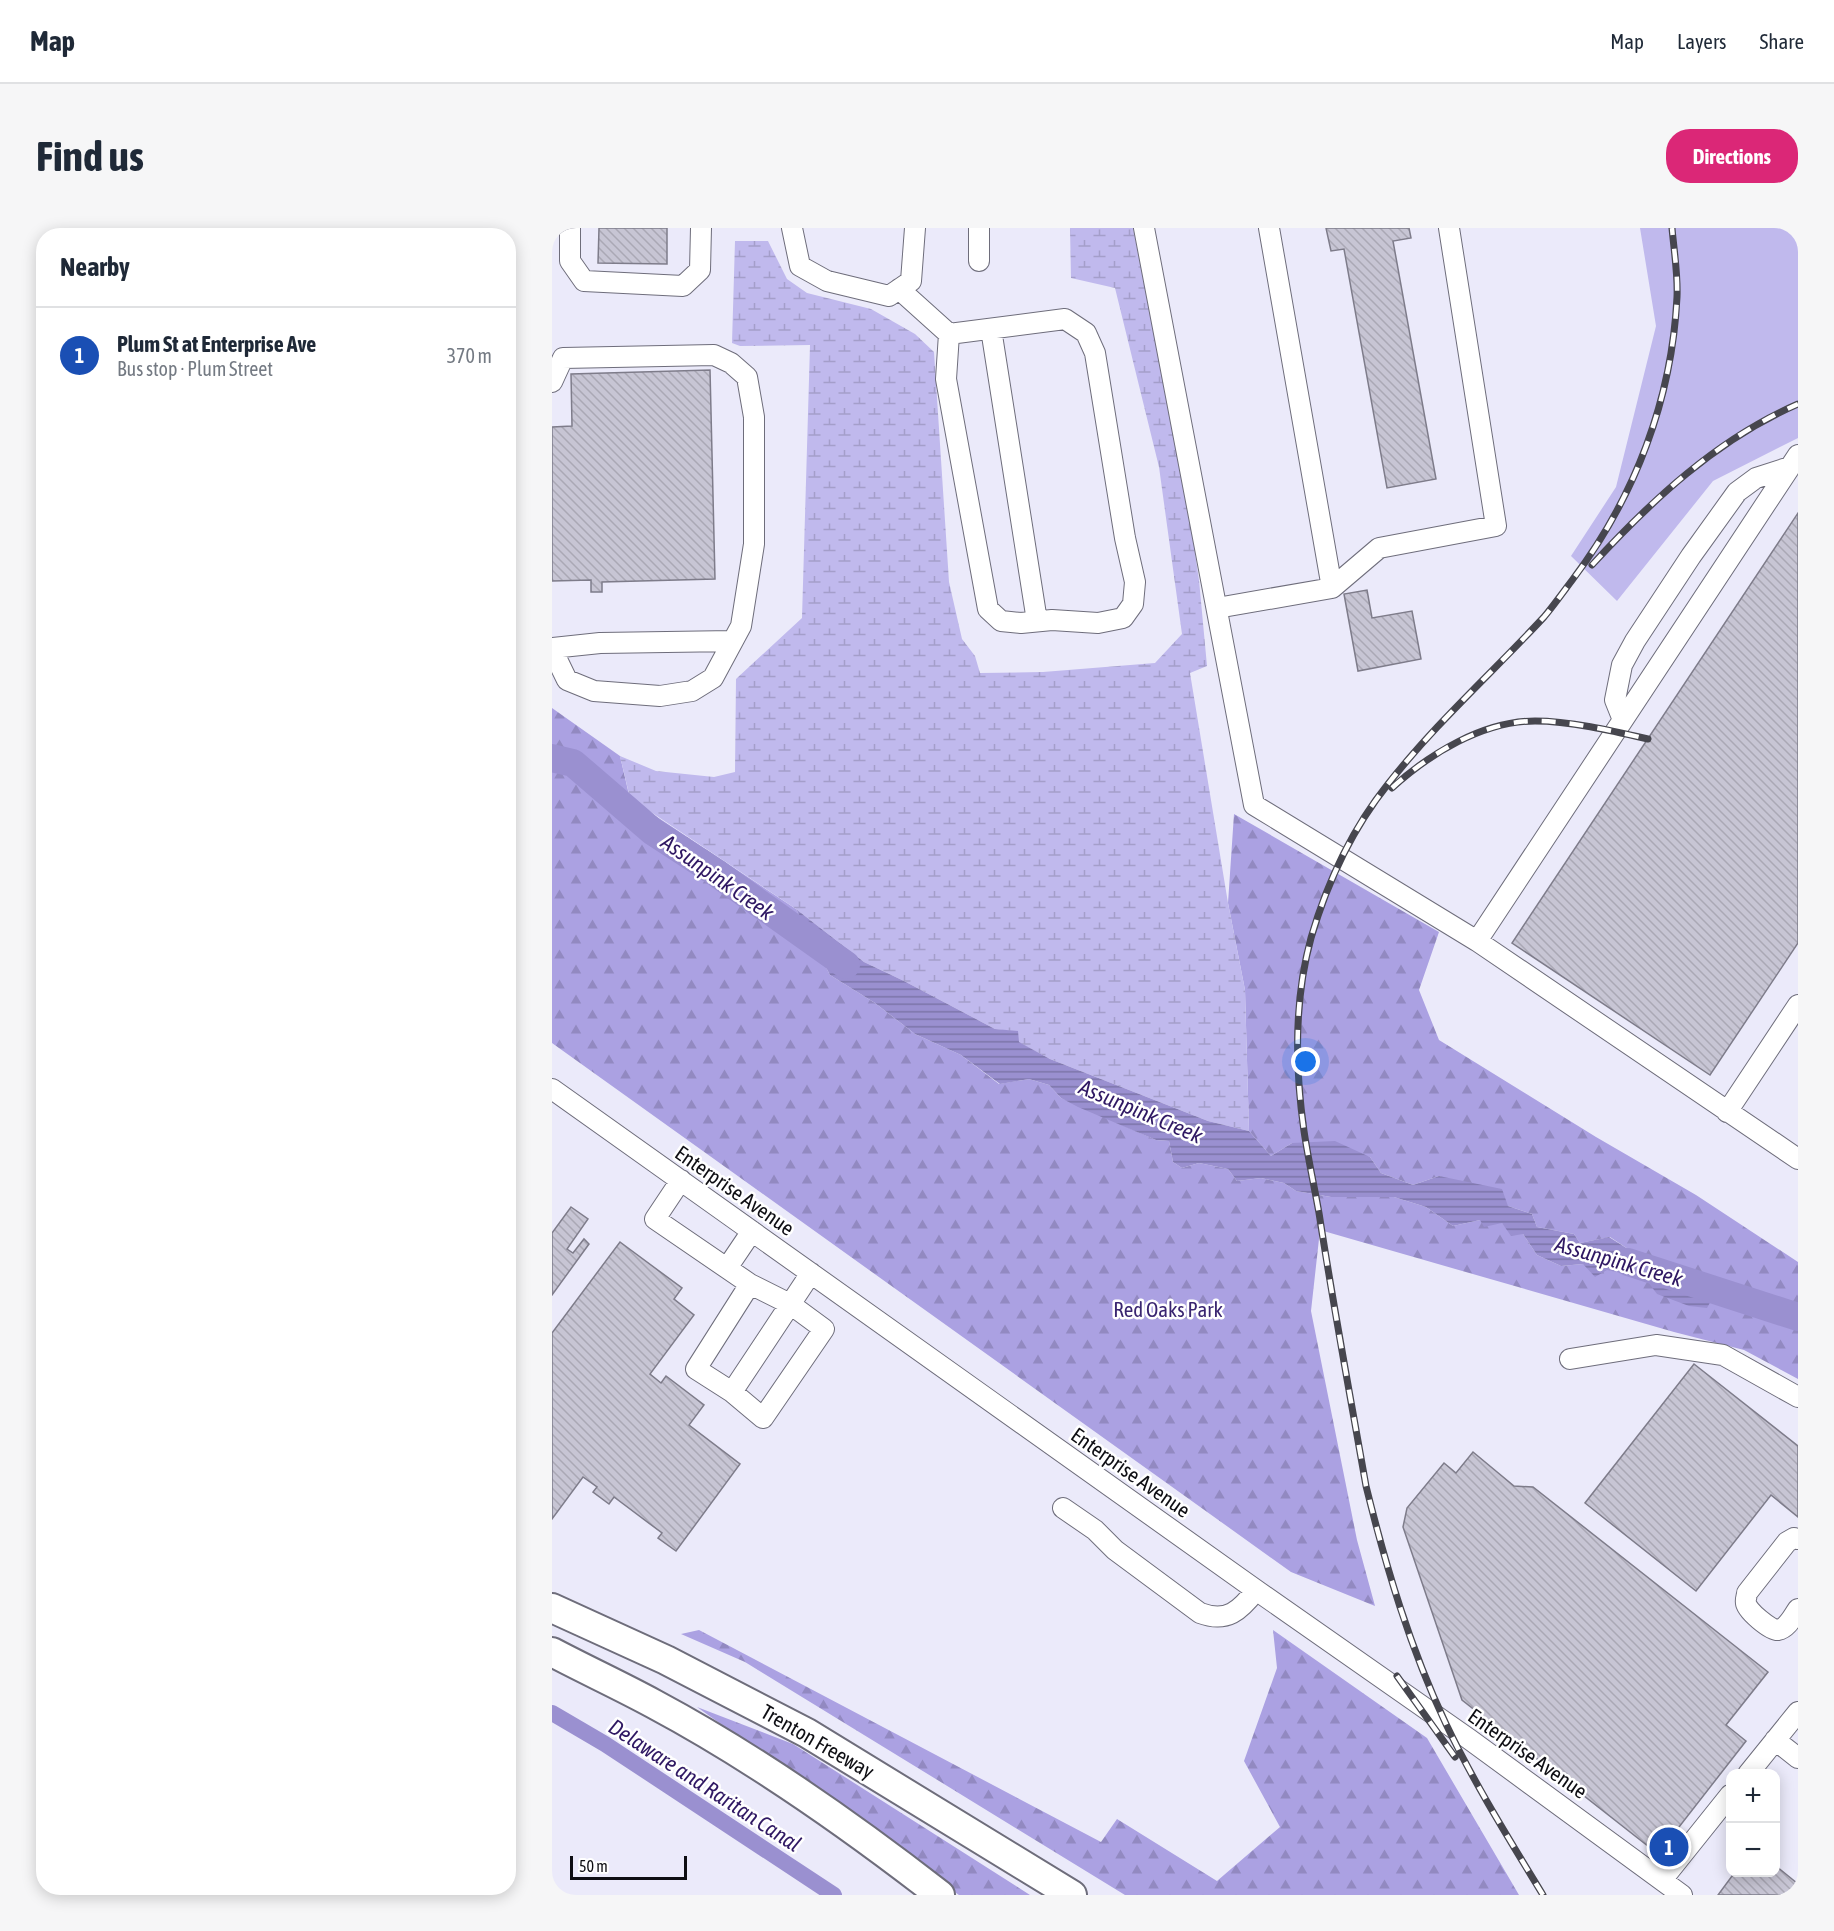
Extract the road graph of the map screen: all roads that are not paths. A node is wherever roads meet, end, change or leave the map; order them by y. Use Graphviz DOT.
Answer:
graph roads {
  1 [pos="570,228"];
  2 [pos="701,228"];
  3 [pos="792,228"];
  4 [pos="915,228"];
  5 [pos="979,228"];
  6 [pos="1144,228"];
  7 [pos="1269,228"];
  8 [pos="1449,228"];
  9 [pos="979,261"];
  10 [pos="899,289"];
  11 [pos="991,329"];
  12 [pos="949,334"];
  13 [pos="552,382"];
  14 [pos="1794,461"];
  15 [pos="1332,588"];
  16 [pos="1216,608"];
  17 [pos="1037,621"];
  18 [pos="733,641"];
  19 [pos="552,649"];
  20 [pos="1623,720"];
  21 [pos="1478,941"];
  22 [pos="1798,1005"];
  23 [pos="552,1089"];
  24 [pos="1727,1112"];
  25 [pos="1798,1159"];
  26 [pos="681,1180"];
  27 [pos="752,1231"];
  28 [pos="727,1268"];
  29 [pos="810,1273"];
  30 [pos="750,1284"];
  31 [pos="790,1304"];
  32 [pos="1570,1359"];
  33 [pos="732,1392"];
  34 [pos="1798,1397"];
  35 [pos="1063,1508"];
  36 [pos="1798,1539"];
  37 [pos="1256,1590"];
  38 [pos="552,1608"];
  39 [pos="1798,1609"];
  40 [pos="552,1652"];
  41 [pos="1798,1712"];
  42 [pos="1775,1740"];
  43 [pos="1798,1758"];
  44 [pos="1751,1769"];
  45 [pos="1726,1801"];
  46 [pos="1662,1880"];
  47 [pos="940,1895"];
  48 [pos="1072,1895"];
  49 [pos="1682,1895"];
  1 -- 2 [label="street"];
  3 -- 10 [label="street"];
  4 -- 10 [label="street"];
  5 -- 9 [label="street"];
  6 -- 16 [label="street"];
  7 -- 15 [label="street"];
  8 -- 15 [label="street"];
  10 -- 12 [label="street"];
  11 -- 12 [label="street"];
  11 -- 17 [label="street"];
  11 -- 17 [label="street"];
  12 -- 17 [label="street"];
  13 -- 18 [label="street"];
  14 -- 20 [label="street"];
  14 -- 20 [label="street"];
  15 -- 16 [label="street"];
  16 -- 21 [label="street"];
  18 -- 19 [label="street"];
  18 -- 19 [label="street"];
  20 -- 21 [label="street"];
  21 -- 24 [label="street"];
  22 -- 24 [label="street"];
  23 -- 26 [label="street, Enterprise Avenue"];
  24 -- 25 [label="street"];
  26 -- 27 [label="street, Enterprise Avenue"];
  26 -- 28 [label="street"];
  27 -- 28 [label="street"];
  27 -- 29 [label="street, Enterprise Avenue"];
  28 -- 30 [label="street"];
  29 -- 31 [label="street"];
  29 -- 37 [label="street, Enterprise Avenue"];
  30 -- 31 [label="street"];
  30 -- 33 [label="street"];
  31 -- 33 [label="street"];
  31 -- 33 [label="street"];
  32 -- 34 [label="street"];
  35 -- 37 [label="street"];
  36 -- 39 [label="street"];
  37 -- 46 [label="street, Enterprise Avenue"];
  38 -- 48 [label="highway, Trenton Freeway"];
  40 -- 47 [label="highway"];
  41 -- 42 [label="street"];
  42 -- 43 [label="street"];
  42 -- 44 [label="street"];
  45 -- 46 [label="street"];
  46 -- 49 [label="street, Enterprise Avenue"];
}
